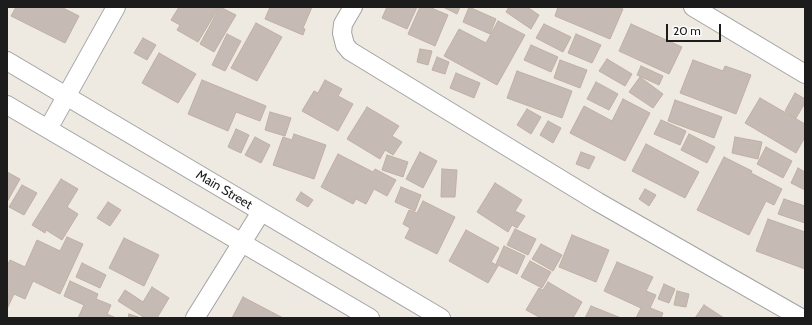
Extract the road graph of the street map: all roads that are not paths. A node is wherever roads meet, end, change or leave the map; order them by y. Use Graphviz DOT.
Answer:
graph roads {
  1 [pos="116,7"];
  2 [pos="353,7"];
  3 [pos="693,7"];
  4 [pos="7,61"];
  5 [pos="805,74"];
  6 [pos="67,97"];
  7 [pos="7,105"];
  8 [pos="48,129"];
  9 [pos="261,212"];
  10 [pos="242,242"];
  11 [pos="195,318"];
  12 [pos="370,318"];
  13 [pos="441,318"];
  14 [pos="801,318"];
  1 -- 6 [label="street"];
  2 -- 14 [label="street"];
  3 -- 5 [label="street"];
  4 -- 6 [label="street, Main Street"];
  6 -- 8 [label="street"];
  6 -- 9 [label="street, Main Street"];
  7 -- 8 [label="street"];
  8 -- 10 [label="street"];
  9 -- 10 [label="street"];
  9 -- 13 [label="street, Main Street"];
  10 -- 11 [label="street"];
  10 -- 12 [label="street"];
}
